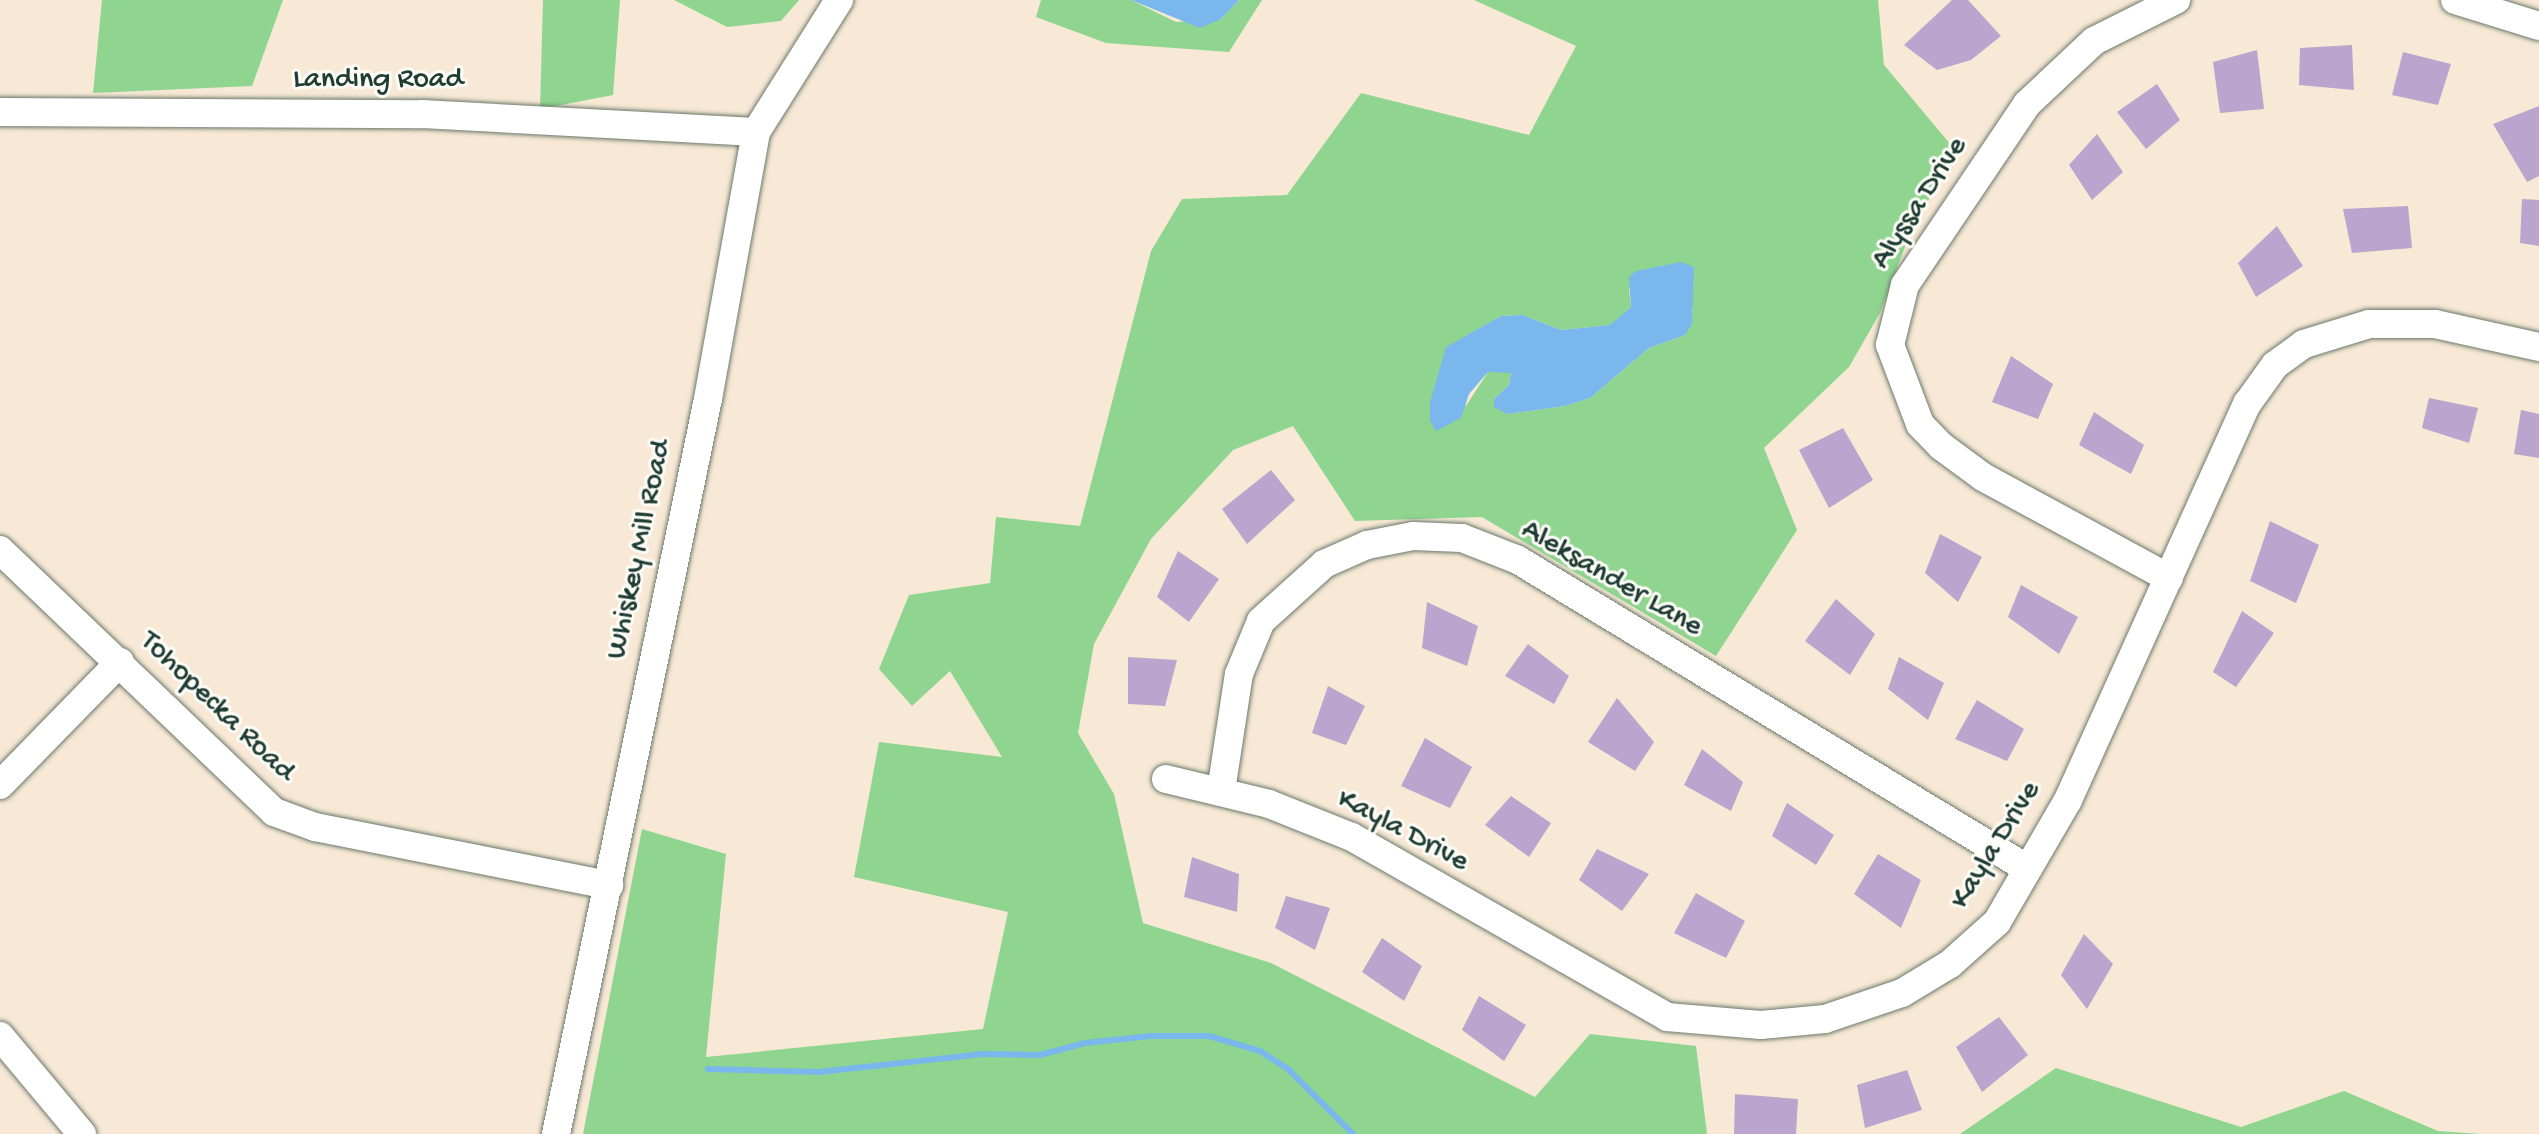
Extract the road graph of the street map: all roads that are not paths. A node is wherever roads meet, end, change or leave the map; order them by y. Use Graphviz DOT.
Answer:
graph roads {
  1 [pos="839,0"];
  2 [pos="2176,0"];
  3 [pos="2455,0"];
  4 [pos="2539,26"];
  5 [pos="0,112"];
  6 [pos="756,132"];
  7 [pos="2539,347"];
  8 [pos="0,550"];
  9 [pos="2169,578"];
  10 [pos="120,662"];
  11 [pos="1166,779"];
  12 [pos="0,785"];
  13 [pos="1221,791"];
  14 [pos="2028,869"];
  15 [pos="609,885"];
  16 [pos="0,1036"];
  17 [pos="82,1134"];
  18 [pos="556,1134"];
  1 -- 6 [label="street, Whiskey Mill Road"];
  2 -- 9 [label="street, Alyssa Drive"];
  3 -- 4 [label="street"];
  5 -- 6 [label="street, Landing Road"];
  6 -- 15 [label="street, Whiskey Mill Road"];
  7 -- 9 [label="street, Kayla Drive"];
  8 -- 10 [label="street, Tohopecka Road"];
  9 -- 14 [label="street, Kayla Drive"];
  10 -- 12 [label="street"];
  10 -- 15 [label="street, Tohopecka Road"];
  11 -- 13 [label="street, Kayla Drive"];
  13 -- 14 [label="street, Kayla Drive"];
  13 -- 14 [label="street, Aleksander Lane"];
  15 -- 18 [label="street, Whiskey Mill Road"];
  16 -- 17 [label="street"];
}
